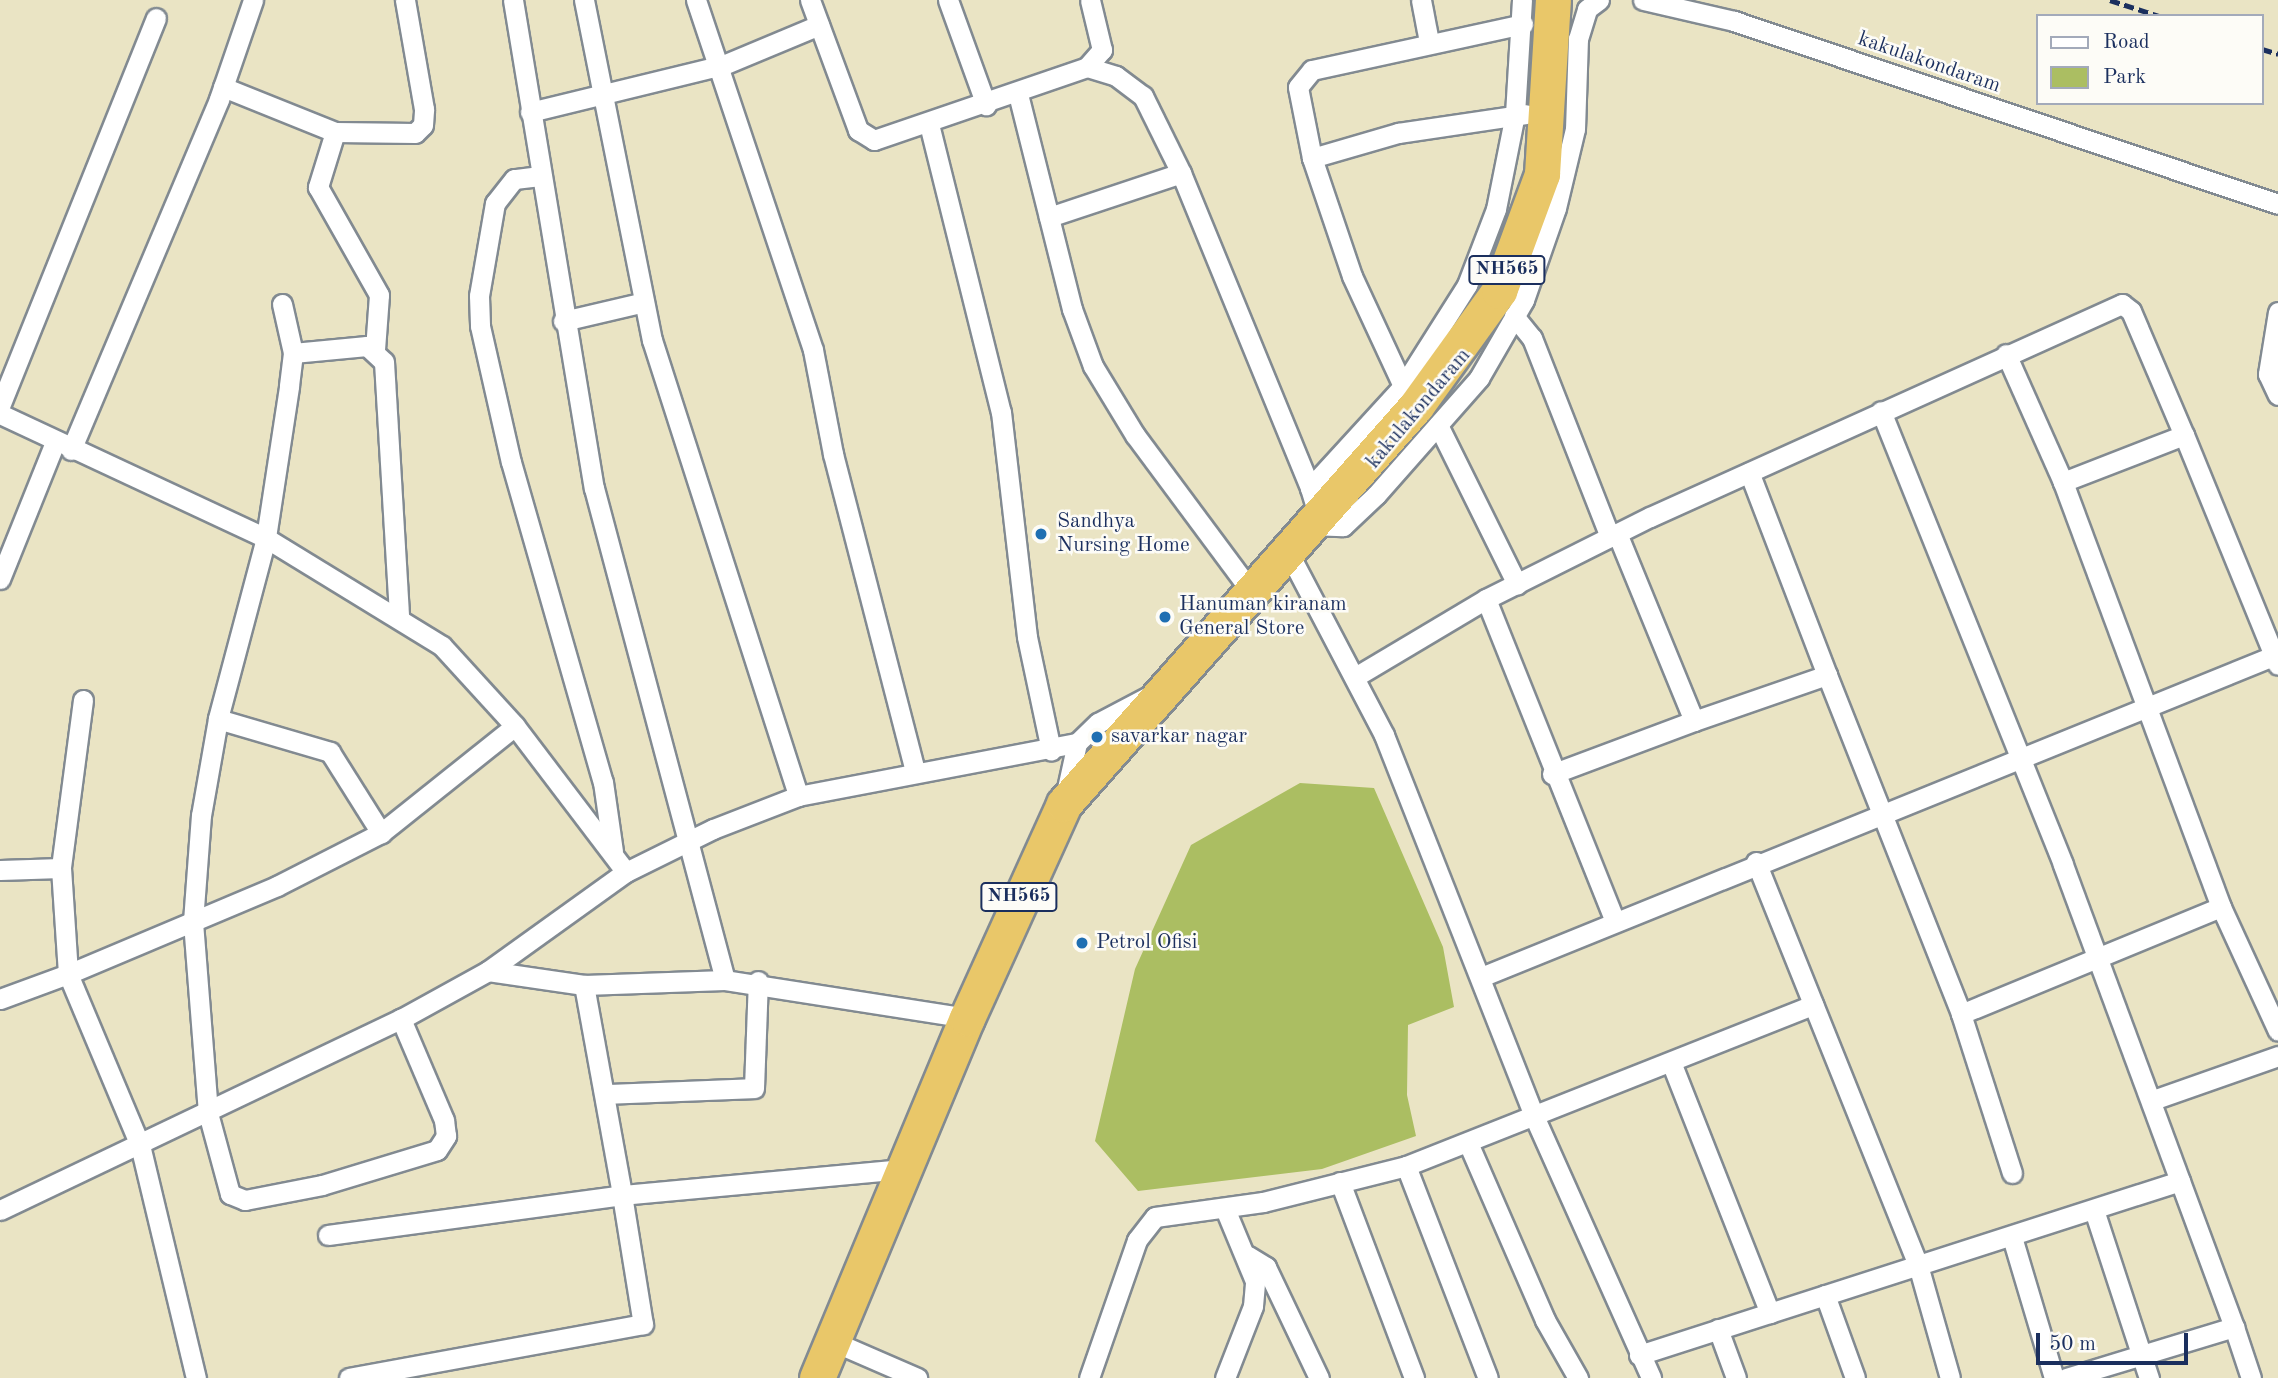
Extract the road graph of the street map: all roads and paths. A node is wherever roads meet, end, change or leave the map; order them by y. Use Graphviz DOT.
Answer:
graph roads {
  1 [pos="253,0"];
  2 [pos="405,0"];
  3 [pos="513,0"];
  4 [pos="584,0"];
  5 [pos="696,0"];
  6 [pos="810,0"];
  7 [pos="948,0"];
  8 [pos="1090,0"];
  9 [pos="1422,0"];
  10 [pos="1522,0"];
  11 [pos="1553,0"];
  12 [pos="1599,0"];
  13 [pos="1643,0"];
  14 [pos="156,18"];
  15 [pos="1523,24"];
  16 [pos="819,25"];
  17 [pos="1429,42"];
  18 [pos="723,65"];
  19 [pos="1087,67"];
  20 [pos="223,87"];
  21 [pos="1018,94"];
  22 [pos="600,97"];
  23 [pos="986,105"];
  24 [pos="530,112"];
  25 [pos="1531,114"];
  26 [pos="929,124"];
  27 [pos="335,132"];
  28 [pos="1312,158"];
  29 [pos="1181,173"];
  30 [pos="540,176"];
  31 [pos="2278,204"];
  32 [pos="1049,217"];
  33 [pos="644,302"];
  34 [pos="282,304"];
  35 [pos="2278,312"];
  36 [pos="1514,317"];
  37 [pos="564,321"];
  38 [pos="375,349"];
  39 [pos="293,353"];
  40 [pos="2006,354"];
  41 [pos="1404,386"];
  42 [pos="2278,395"];
  43 [pos="0,406"];
  44 [pos="1881,411"];
  45 [pos="0,414"];
  46 [pos="1438,425"];
  47 [pos="2184,435"];
  48 [pos="63,446"];
  49 [pos="1749,472"];
  50 [pos="2063,482"];
  51 [pos="1313,513"];
  52 [pos="1613,535"];
  53 [pos="266,538"];
  54 [pos="0,579"];
  55 [pos="1517,584"];
  56 [pos="1251,591"];
  57 [pos="1486,599"];
  58 [pos="398,616"];
  59 [pos="2277,658"];
  60 [pos="1827,675"];
  61 [pos="1355,677"];
  62 [pos="1166,689"];
  63 [pos="83,700"];
  64 [pos="2146,703"];
  65 [pos="218,719"];
  66 [pos="1694,721"];
  67 [pos="515,726"];
  68 [pos="1077,743"];
  69 [pos="1051,750"];
  70 [pos="2017,755"];
  71 [pos="915,772"];
  72 [pos="1552,774"];
  73 [pos="798,796"];
  74 [pos="1064,804"];
  75 [pos="1885,812"];
  76 [pos="381,833"];
  77 [pos="690,839"];
  78 [pos="614,855"];
  79 [pos="1756,862"];
  80 [pos="61,868"];
  81 [pos="0,870"];
  82 [pos="625,872"];
  83 [pos="2221,907"];
  84 [pos="1615,921"];
  85 [pos="193,922"];
  86 [pos="2097,960"];
  87 [pos="488,971"];
  88 [pos="68,974"];
  89 [pos="1481,977"];
  90 [pos="725,980"];
  91 [pos="758,981"];
  92 [pos="584,985"];
  93 [pos="0,999"];
  94 [pos="1813,1005"];
  95 [pos="1961,1014"];
  96 [pos="967,1018"];
  97 [pos="401,1019"];
  98 [pos="2278,1031"];
  99 [pos="2278,1056"];
  100 [pos="1671,1062"];
  101 [pos="606,1094"];
  102 [pos="2153,1100"];
  103 [pos="208,1113"];
  104 [pos="1534,1116"];
  105 [pos="140,1145"];
  106 [pos="1469,1145"];
  107 [pos="1406,1166"];
  108 [pos="902,1170"];
  109 [pos="2012,1174"];
  110 [pos="2180,1181"];
  111 [pos="1340,1182"];
  112 [pos="622,1195"];
  113 [pos="1225,1209"];
  114 [pos="0,1210"];
  115 [pos="2095,1213"];
  116 [pos="328,1236"];
  117 [pos="2012,1237"];
  118 [pos="1248,1256"];
  119 [pos="1918,1265"];
  120 [pos="1825,1295"];
  121 [pos="1770,1312"];
  122 [pos="2234,1327"];
  123 [pos="1718,1329"];
  124 [pos="832,1341"];
  125 [pos="1639,1354"];
  126 [pos="2139,1354"];
  127 [pos="196,1378"];
  128 [pos="349,1378"];
  129 [pos="817,1378"];
  130 [pos="917,1378"];
  131 [pos="1090,1378"];
  132 [pos="1225,1378"];
  133 [pos="1319,1378"];
  134 [pos="1414,1378"];
  135 [pos="1488,1378"];
  136 [pos="1578,1378"];
  137 [pos="1651,1378"];
  138 [pos="1736,1378"];
  139 [pos="1855,1378"];
  140 [pos="1950,1378"];
  141 [pos="2054,1378"];
  142 [pos="2066,1378"];
  143 [pos="2148,1378"];
  144 [pos="2250,1378"];
  1 -- 20 [label="street"];
  2 -- 27 [label="street"];
  3 -- 24 [label="street"];
  4 -- 22 [label="street"];
  5 -- 18 [label="street"];
  6 -- 16 [label="street"];
  7 -- 23 [label="street"];
  8 -- 19 [label="street"];
  9 -- 17 [label="street"];
  10 -- 15 [label="street"];
  11 -- 25 [label="highway, NH565"];
  12 -- 36 [label="street, kakulakondaram"];
  13 -- 31 [label="street, kakulakondaram"];
  14 -- 43 [label="street"];
  15 -- 17 [label="street"];
  15 -- 25 [label="street"];
  16 -- 18 [label="street"];
  16 -- 26 [label="street"];
  17 -- 28 [label="street"];
  18 -- 22 [label="street"];
  18 -- 71 [label="street"];
  19 -- 21 [label="street"];
  19 -- 29 [label="street"];
  20 -- 27 [label="street"];
  20 -- 48 [label="street"];
  21 -- 23 [label="street"];
  21 -- 32 [label="street"];
  22 -- 24 [label="street"];
  22 -- 33 [label="street"];
  23 -- 26 [label="street"];
  24 -- 30 [label="street"];
  25 -- 28 [label="street"];
  25 -- 41 [label="street"];
  25 -- 51 [label="highway, NH565"];
  26 -- 69 [label="street"];
  27 -- 38 [label="street"];
  28 -- 41 [label="street"];
  29 -- 32 [label="street"];
  29 -- 51 [label="street"];
  30 -- 37 [label="street"];
  30 -- 78 [label="street"];
  32 -- 56 [label="street"];
  33 -- 37 [label="street"];
  33 -- 73 [label="street"];
  34 -- 39 [label="street"];
  35 -- 42 [label="street"];
  36 -- 46 [label="street, kakulakondaram"];
  36 -- 52 [label="street"];
  37 -- 77 [label="street"];
  38 -- 39 [label="street"];
  38 -- 58 [label="street"];
  39 -- 53 [label="street"];
  40 -- 44 [label="street"];
  40 -- 47 [label="street"];
  40 -- 50 [label="street"];
  41 -- 51 [label="street"];
  44 -- 49 [label="street"];
  44 -- 70 [label="street"];
  45 -- 48 [label="street"];
  46 -- 51 [label="street, kakulakondaram"];
  46 -- 55 [label="street"];
  47 -- 50 [label="street"];
  47 -- 59 [label="street"];
  48 -- 53 [label="street"];
  48 -- 54 [label="street"];
  49 -- 52 [label="street"];
  49 -- 60 [label="street"];
  50 -- 64 [label="street"];
  51 -- 56 [label="highway, NH565"];
  51 -- 61 [label="street"];
  52 -- 55 [label="street"];
  52 -- 66 [label="street"];
  53 -- 58 [label="street"];
  53 -- 65 [label="street"];
  55 -- 57 [label="street"];
  56 -- 62 [label="highway, NH565"];
  57 -- 61 [label="street"];
  57 -- 72 [label="street"];
  58 -- 67 [label="street"];
  59 -- 64 [label="street"];
  60 -- 66 [label="street"];
  60 -- 75 [label="street"];
  61 -- 89 [label="street"];
  62 -- 68 [label="street"];
  62 -- 74 [label="highway, NH565"];
  63 -- 80 [label="street"];
  64 -- 70 [label="street"];
  64 -- 83 [label="street"];
  65 -- 76 [label="street"];
  65 -- 85 [label="street"];
  66 -- 72 [label="street"];
  67 -- 76 [label="street"];
  67 -- 78 [label="street"];
  68 -- 69 [label="street"];
  68 -- 74 [label="street"];
  69 -- 71 [label="street"];
  70 -- 75 [label="street"];
  70 -- 86 [label="street"];
  71 -- 73 [label="street"];
  72 -- 84 [label="street"];
  73 -- 77 [label="street"];
  74 -- 96 [label="highway, NH565"];
  75 -- 79 [label="street"];
  75 -- 95 [label="street"];
  76 -- 85 [label="street"];
  77 -- 82 [label="street"];
  77 -- 90 [label="street"];
  78 -- 82 [label="street"];
  79 -- 84 [label="street"];
  79 -- 94 [label="street"];
  80 -- 81 [label="street"];
  80 -- 88 [label="street"];
  82 -- 87 [label="street"];
  83 -- 86 [label="street"];
  83 -- 98 [label="street"];
  84 -- 89 [label="street"];
  85 -- 88 [label="street"];
  85 -- 103 [label="street"];
  86 -- 95 [label="street"];
  86 -- 102 [label="street"];
  87 -- 92 [label="street"];
  87 -- 97 [label="street"];
  88 -- 93 [label="street"];
  88 -- 105 [label="street"];
  89 -- 104 [label="street"];
  90 -- 91 [label="street"];
  90 -- 92 [label="street"];
  91 -- 96 [label="street"];
  91 -- 101 [label="street"];
  92 -- 101 [label="street"];
  94 -- 100 [label="street"];
  94 -- 119 [label="street"];
  95 -- 109 [label="street"];
  96 -- 108 [label="highway, NH565"];
  97 -- 103 [label="street"];
  97 -- 103 [label="street"];
  99 -- 102 [label="street"];
  100 -- 104 [label="street"];
  100 -- 121 [label="street"];
  101 -- 112 [label="street"];
  102 -- 110 [label="street"];
  103 -- 105 [label="street"];
  104 -- 106 [label="street"];
  104 -- 125 [label="street"];
  105 -- 114 [label="street"];
  105 -- 127 [label="street"];
  106 -- 107 [label="street"];
  106 -- 136 [label="street"];
  107 -- 111 [label="street"];
  107 -- 135 [label="street"];
  108 -- 112 [label="street"];
  108 -- 124 [label="highway, NH565"];
  110 -- 115 [label="street"];
  110 -- 122 [label="street"];
  111 -- 113 [label="street"];
  111 -- 134 [label="street"];
  112 -- 116 [label="street"];
  112 -- 128 [label="street"];
  113 -- 118 [label="street"];
  113 -- 131 [label="street"];
  115 -- 117 [label="street"];
  115 -- 126 [label="street"];
  117 -- 119 [label="street"];
  117 -- 141 [label="street"];
  118 -- 132 [label="street"];
  118 -- 133 [label="street"];
  119 -- 120 [label="street"];
  119 -- 140 [label="street"];
  120 -- 121 [label="street"];
  120 -- 139 [label="street"];
  121 -- 123 [label="street"];
  122 -- 126 [label="street"];
  122 -- 144 [label="street"];
  123 -- 125 [label="street"];
  123 -- 138 [label="street"];
  124 -- 129 [label="highway, NH565"];
  124 -- 130 [label="street"];
  125 -- 137 [label="street"];
  126 -- 142 [label="street"];
  126 -- 143 [label="street"];
}
